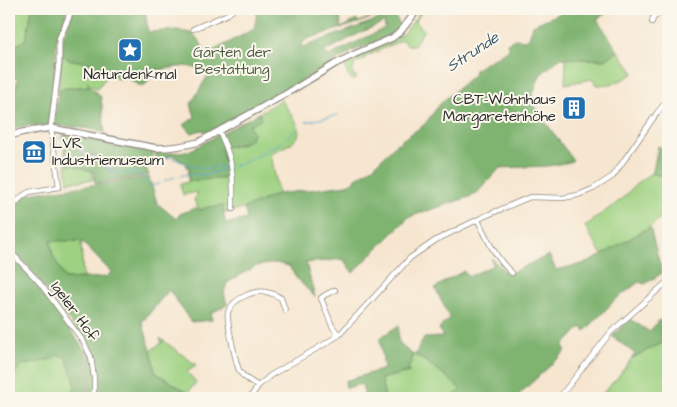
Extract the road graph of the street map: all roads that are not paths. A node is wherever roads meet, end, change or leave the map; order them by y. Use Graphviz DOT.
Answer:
graph roads {
  1 [pos="71,9"];
  2 [pos="234,9"];
  3 [pos="418,9"];
  4 [pos="666,9"];
  5 [pos="652,22"];
  6 [pos="192,29"];
  7 [pos="668,99"];
  8 [pos="51,128"];
  9 [pos="219,131"];
  10 [pos="9,136"];
  11 [pos="9,209"];
  12 [pos="233,209"];
  13 [pos="478,220"];
  14 [pos="9,250"];
  15 [pos="512,273"];
  16 [pos="668,281"];
  17 [pos="335,290"];
  18 [pos="285,310"];
  19 [pos="339,335"];
  20 [pos="258,386"];
  21 [pos="94,398"];
  22 [pos="250,398"];
  23 [pos="559,398"];
  1 -- 8 [label="street"];
  2 -- 6 [label="street"];
  3 -- 9 [label="main road"];
  4 -- 5 [label="street"];
  7 -- 13 [label="street"];
  8 -- 9 [label="main road"];
  8 -- 10 [label="main road"];
  8 -- 11 [label="street"];
  9 -- 12 [label="street"];
  13 -- 15 [label="street"];
  13 -- 19 [label="street"];
  14 -- 21 [label="street, Igeler Hof"];
  16 -- 23 [label="street"];
  17 -- 19 [label="street"];
  18 -- 20 [label="street"];
  19 -- 20 [label="street"];
  20 -- 22 [label="street"];
}
